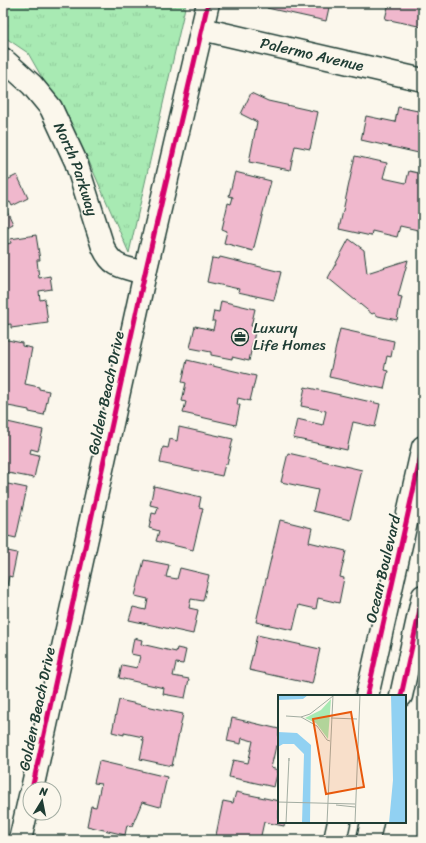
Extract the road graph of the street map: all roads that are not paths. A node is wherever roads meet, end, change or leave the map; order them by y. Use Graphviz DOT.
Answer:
graph roads {
  1 [pos="208,3"];
  2 [pos="202,30"];
  3 [pos="3,59"];
  4 [pos="423,80"];
  5 [pos="145,273"];
  6 [pos="423,447"];
  7 [pos="423,596"];
  8 [pos="367,695"];
  9 [pos="400,695"];
  10 [pos="34,781"];
  11 [pos="24,821"];
  12 [pos="339,823"];
  13 [pos="372,823"];
  14 [pos="20,840"];
  15 [pos="334,840"];
  16 [pos="368,840"];
  1 -- 2 [label="street, Golden Beach Drive"];
  2 -- 4 [label="street, Palermo Avenue"];
  2 -- 5 [label="street, Golden Beach Drive"];
  3 -- 5 [label="street, North Parkway"];
  5 -- 10 [label="street, Golden Beach Drive"];
  6 -- 8 [label="street, Ocean Boulevard"];
  7 -- 9 [label="street"];
  11 -- 14 [label="street"];
  12 -- 15 [label="street"];
  13 -- 16 [label="street"];
}
